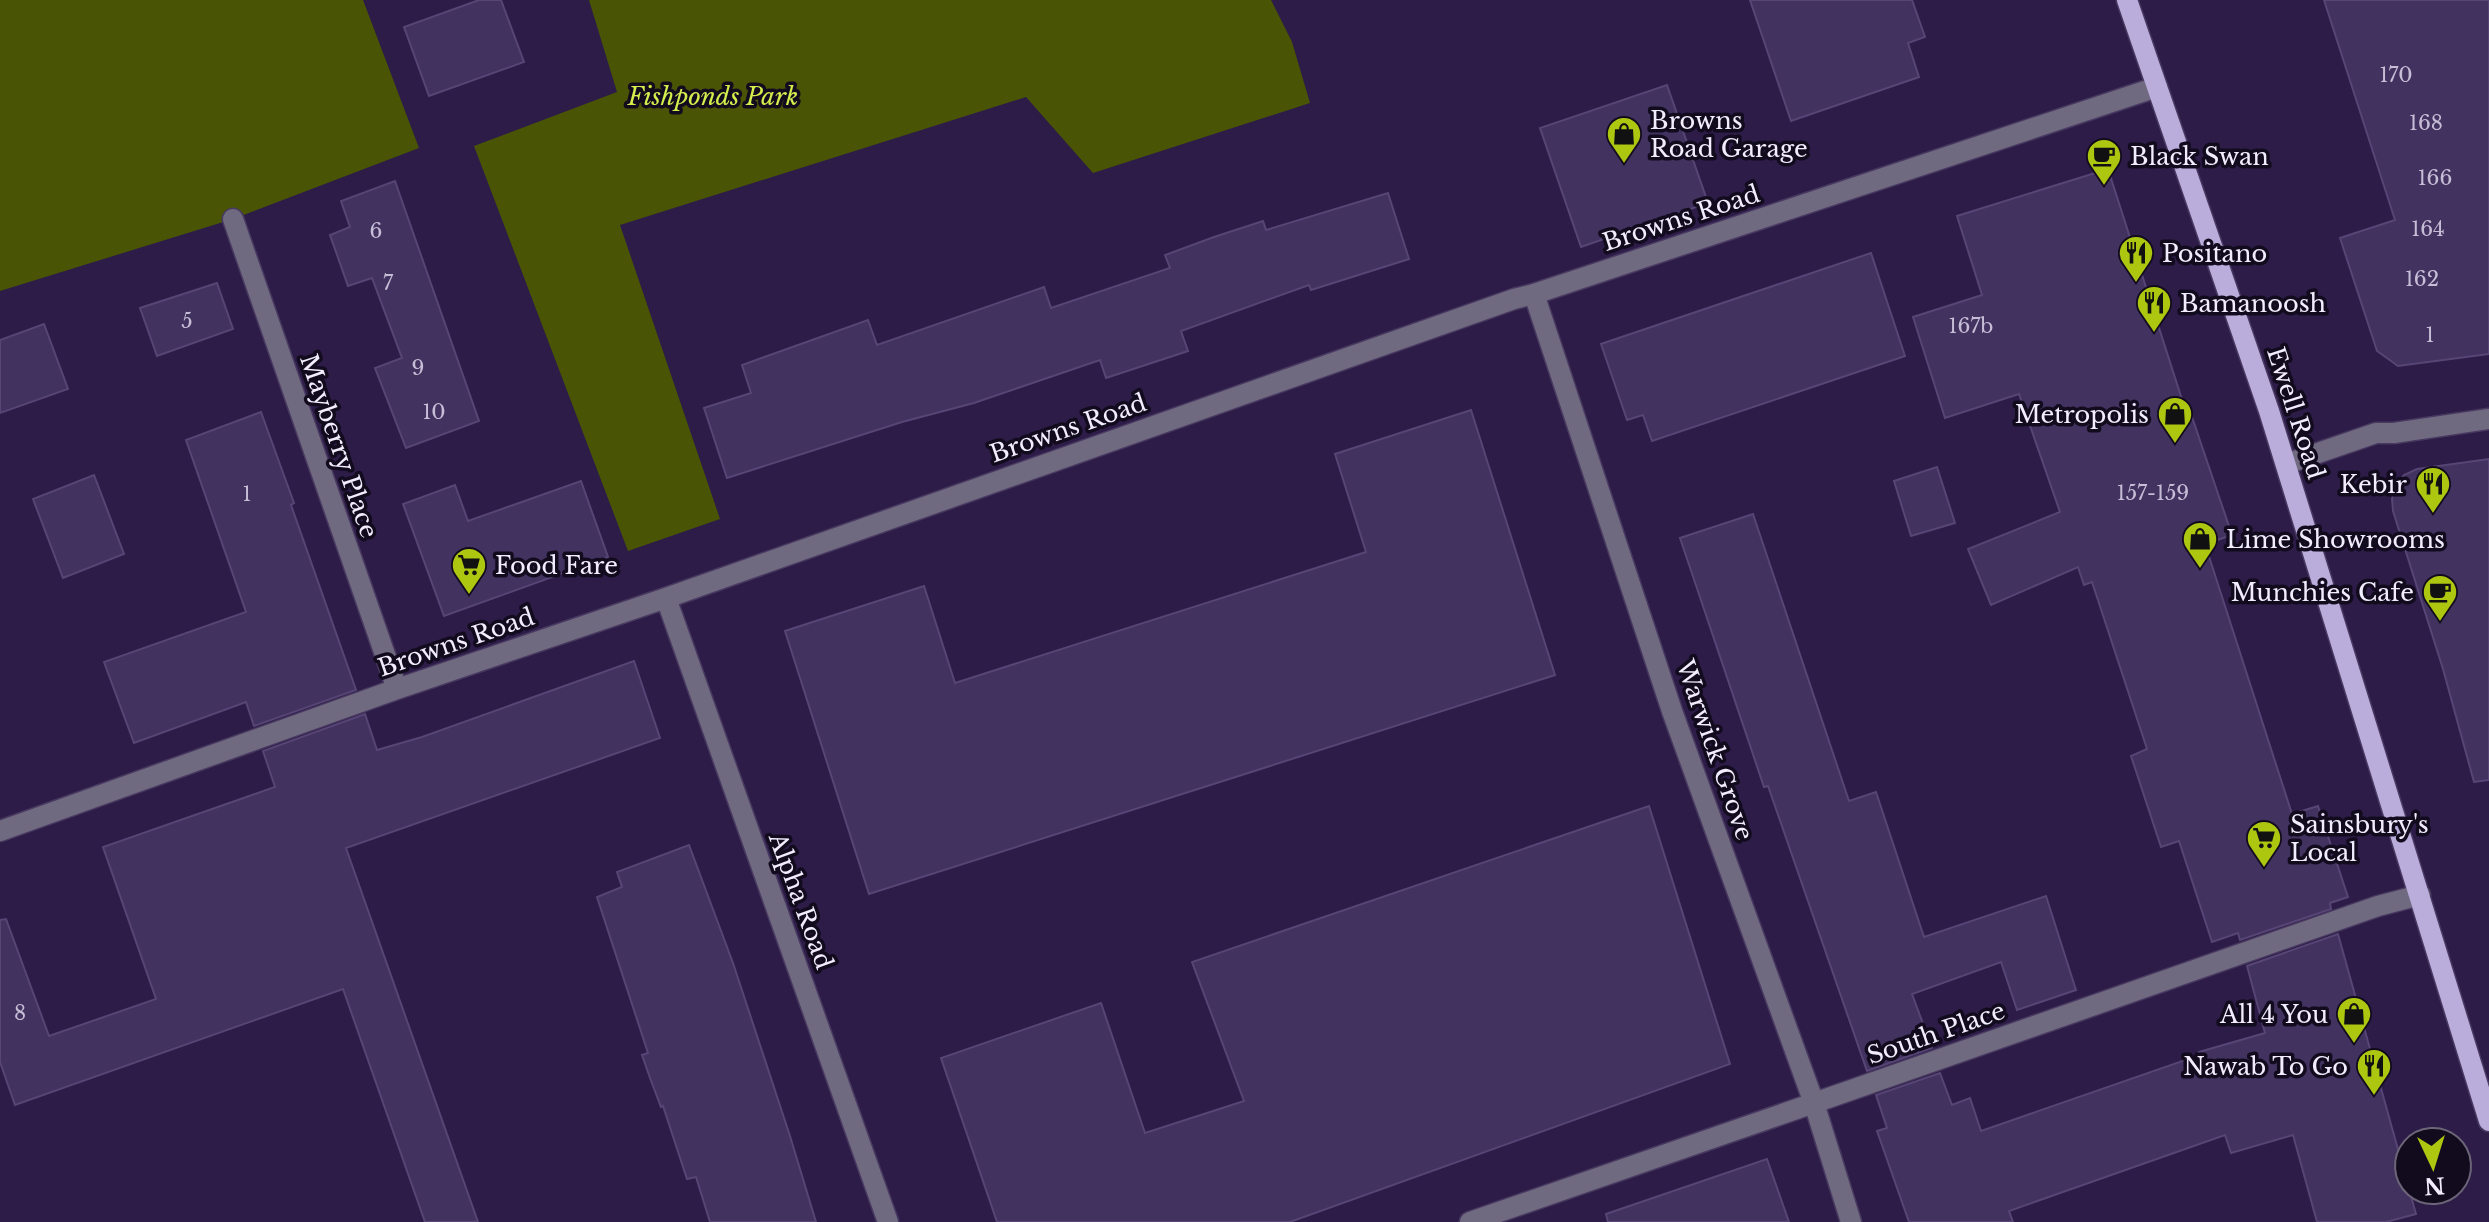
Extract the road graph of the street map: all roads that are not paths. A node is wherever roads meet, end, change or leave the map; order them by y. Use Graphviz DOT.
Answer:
graph roads {
  1 [pos="2127,0"];
  2 [pos="2157,87"];
  3 [pos="233,219"];
  4 [pos="1534,294"];
  5 [pos="2489,419"];
  6 [pos="2286,464"];
  7 [pos="666,598"];
  8 [pos="397,689"];
  9 [pos="0,831"];
  10 [pos="2420,895"];
  11 [pos="1814,1103"];
  12 [pos="2489,1121"];
  13 [pos="888,1222"];
  14 [pos="1470,1222"];
  15 [pos="1851,1222"];
  1 -- 2 [label="main road, Ewell Road"];
  2 -- 4 [label="street, Browns Road"];
  2 -- 6 [label="main road, Ewell Road"];
  3 -- 8 [label="street, Mayberry Place"];
  4 -- 7 [label="street, Browns Road"];
  4 -- 11 [label="street, Warwick Grove"];
  5 -- 6 [label="street"];
  6 -- 10 [label="main road, Ewell Road"];
  7 -- 8 [label="street, Browns Road"];
  7 -- 13 [label="street, Alpha Road"];
  8 -- 9 [label="street, Browns Road"];
  10 -- 11 [label="street, South Place"];
  10 -- 12 [label="main road, Ewell Road"];
  11 -- 14 [label="street, South Place"];
  11 -- 15 [label="street, Warwick Grove"];
}
